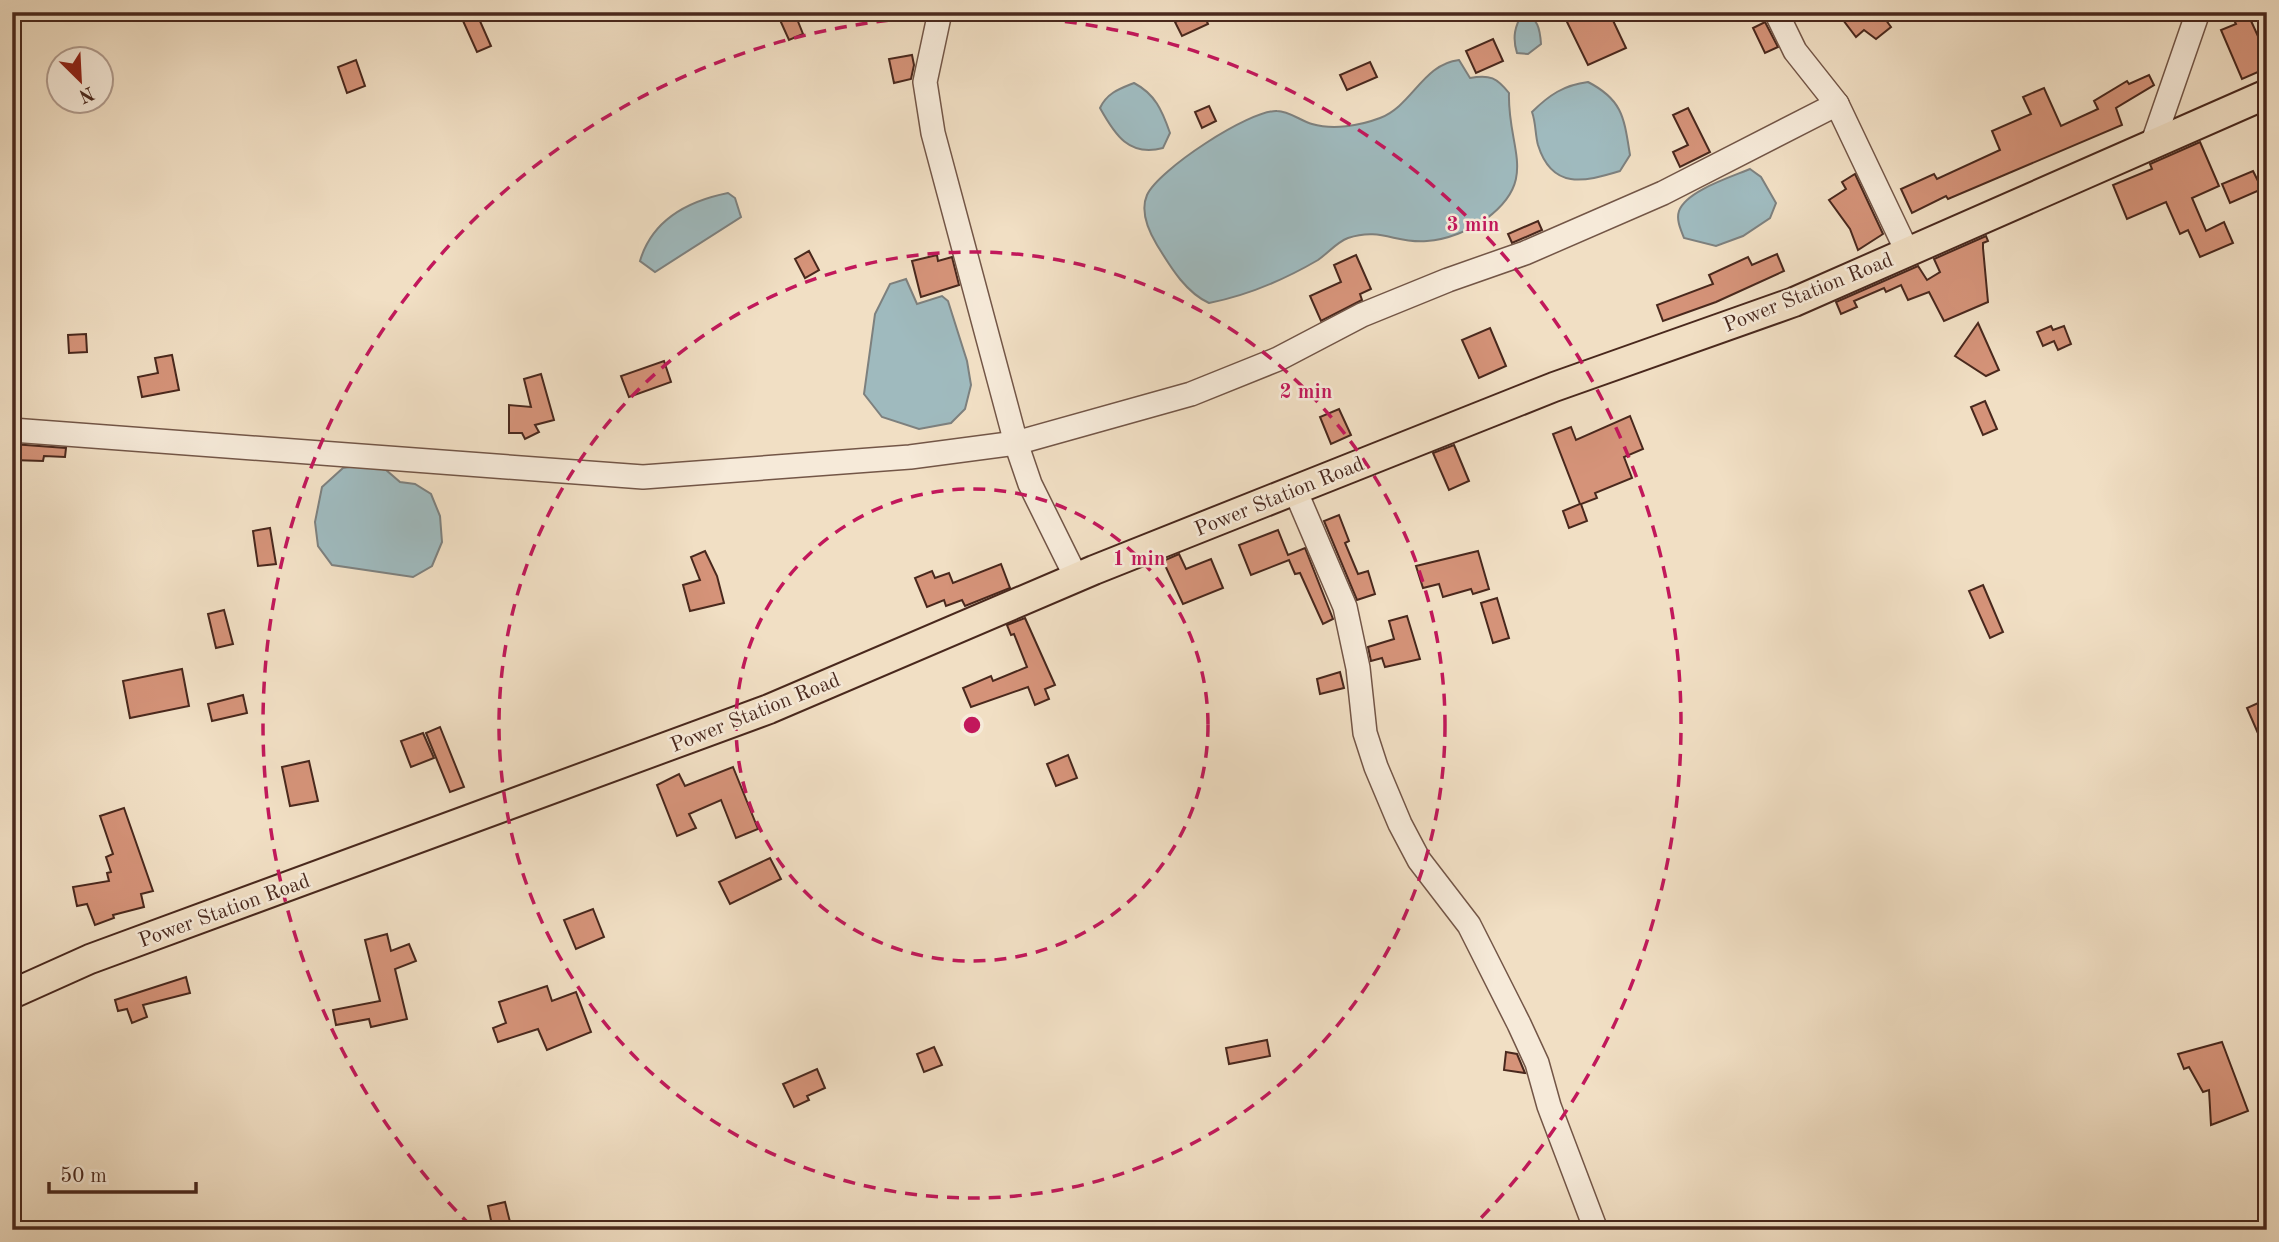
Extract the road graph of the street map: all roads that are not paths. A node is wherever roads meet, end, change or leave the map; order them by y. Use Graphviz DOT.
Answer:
graph roads {
  1 [pos="940,12"];
  2 [pos="1776,12"];
  3 [pos="2198,12"];
  4 [pos="2267,93"];
  5 [pos="1837,104"];
  6 [pos="2153,142"];
  7 [pos="1907,251"];
  8 [pos="12,430"];
  9 [pos="1016,443"];
  10 [pos="1296,489"];
  11 [pos="1076,578"];
  12 [pos="12,993"];
  13 [pos="1596,1230"];
  1 -- 9 [label="street"];
  2 -- 5 [label="street"];
  3 -- 6 [label="street"];
  4 -- 6 [label="main road, Power Station Road"];
  5 -- 7 [label="street"];
  5 -- 9 [label="street"];
  6 -- 7 [label="main road, Power Station Road"];
  7 -- 10 [label="main road, Power Station Road"];
  8 -- 9 [label="street"];
  9 -- 11 [label="street"];
  10 -- 11 [label="main road, Power Station Road"];
  10 -- 13 [label="street"];
  11 -- 12 [label="main road, Power Station Road"];
}
